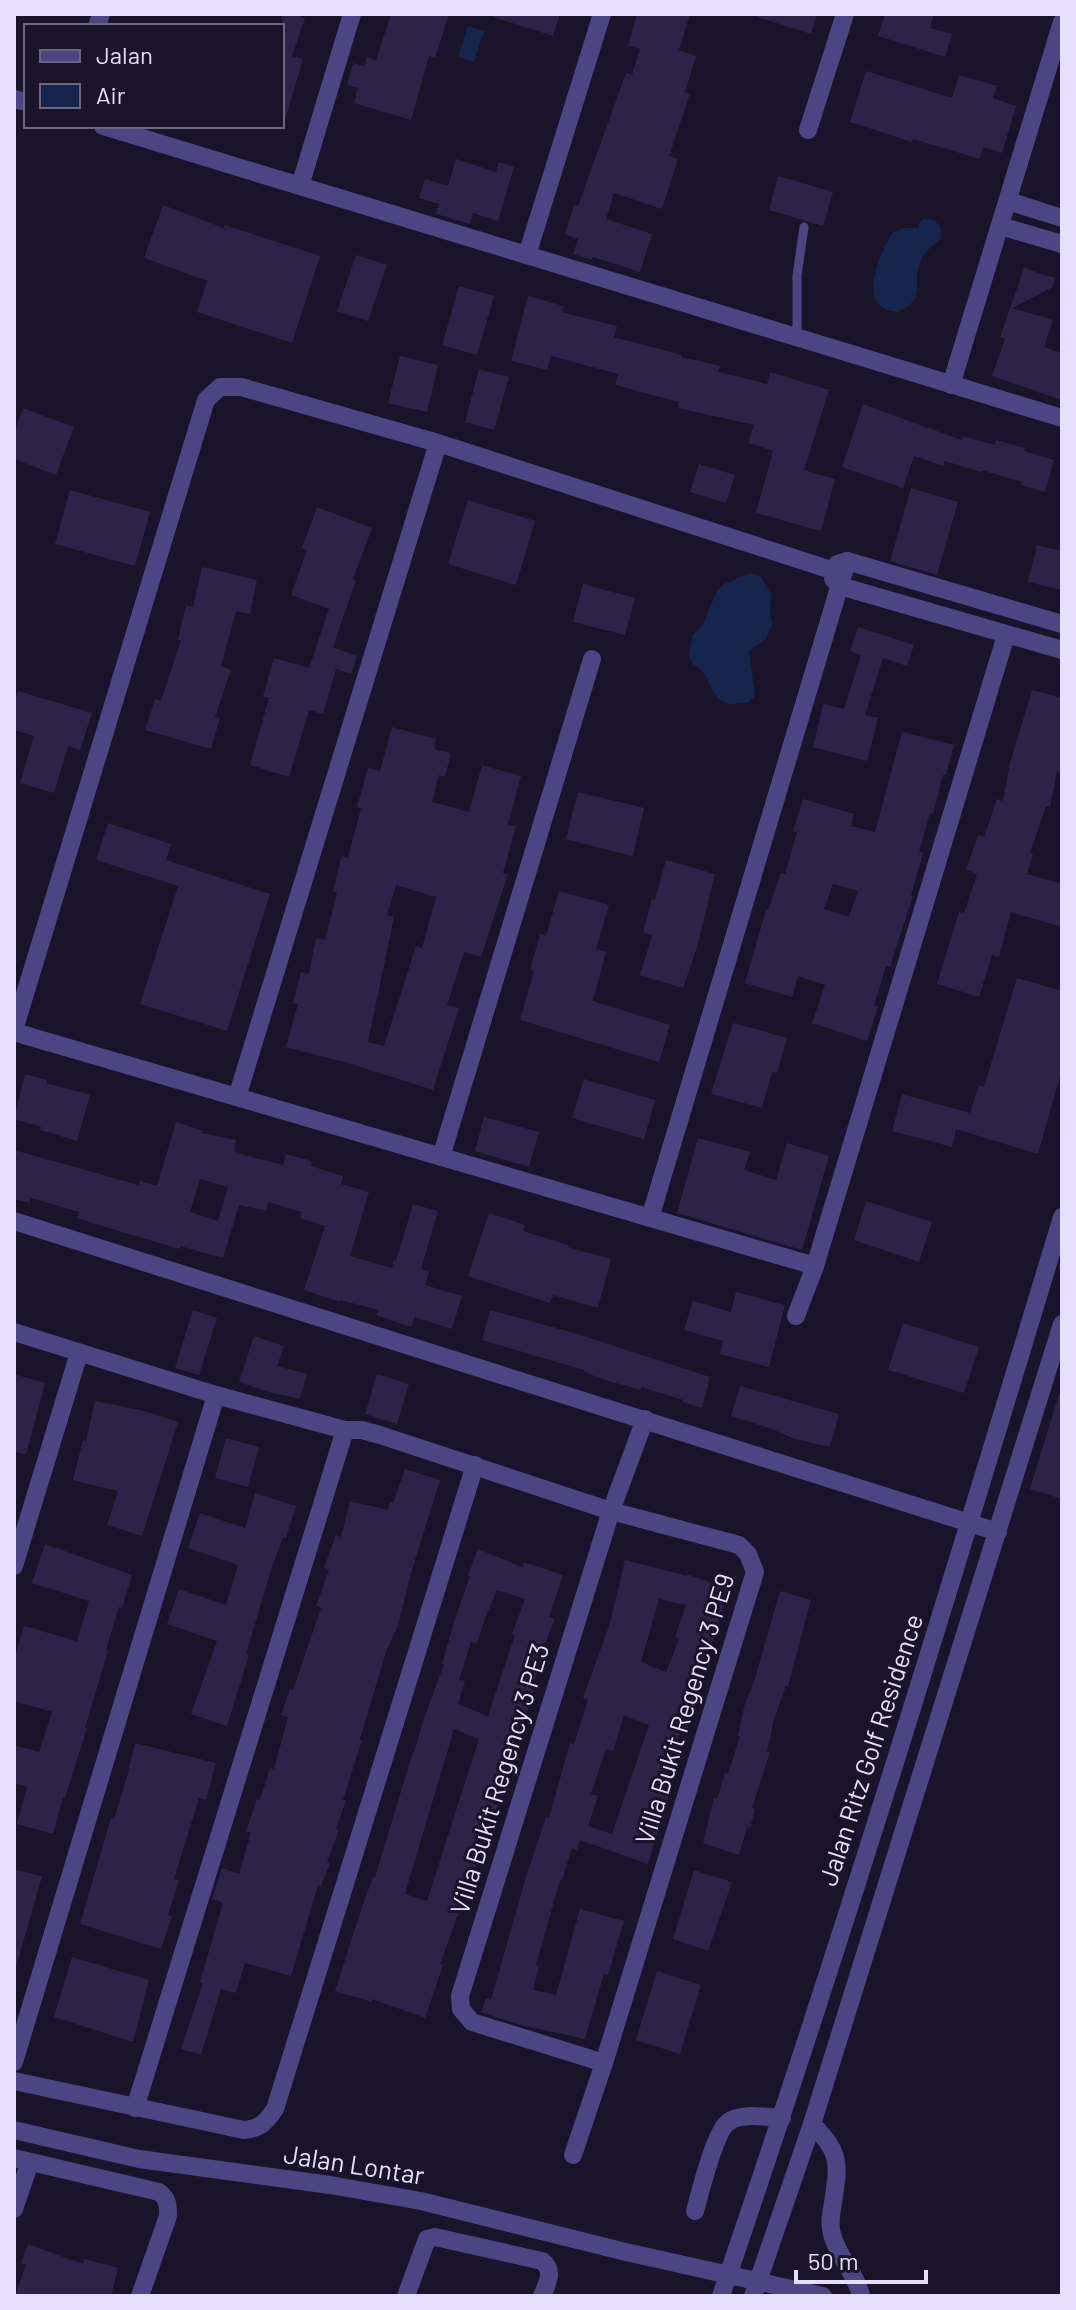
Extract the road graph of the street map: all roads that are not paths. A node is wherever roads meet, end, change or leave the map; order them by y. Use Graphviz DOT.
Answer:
graph roads {
  1 [pos="352,14"];
  2 [pos="602,14"];
  3 [pos="845,14"];
  4 [pos="1062,22"];
  5 [pos="110,128"];
  6 [pos="808,130"];
  7 [pos="300,186"];
  8 [pos="1008,201"];
  9 [pos="1062,218"];
  10 [pos="1000,226"];
  11 [pos="804,227"];
  12 [pos="1062,244"];
  13 [pos="527,255"];
  14 [pos="797,337"];
  15 [pos="951,385"];
  16 [pos="1062,418"];
  17 [pos="438,443"];
  18 [pos="847,561"];
  19 [pos="825,568"];
  20 [pos="840,586"];
  21 [pos="1062,624"];
  22 [pos="1006,635"];
  23 [pos="1062,650"];
  24 [pos="592,659"];
  25 [pos="14,1031"];
  26 [pos="237,1097"];
  27 [pos="441,1157"];
  28 [pos="1062,1217"];
  29 [pos="650,1218"];
  30 [pos="14,1221"];
  31 [pos="815,1266"];
  32 [pos="796,1316"];
  33 [pos="1062,1324"];
  34 [pos="14,1332"];
  35 [pos="79,1353"];
  36 [pos="216,1395"];
  37 [pos="645,1419"];
  38 [pos="345,1430"];
  39 [pos="475,1465"];
  40 [pos="611,1511"];
  41 [pos="969,1524"];
  42 [pos="998,1532"];
  43 [pos="14,1566"];
  44 [pos="14,2062"];
  45 [pos="604,2063"];
  46 [pos="14,2081"];
  47 [pos="135,2108"];
  48 [pos="782,2118"];
  49 [pos="812,2124"];
  50 [pos="14,2130"];
  51 [pos="573,2155"];
  52 [pos="22,2160"];
  53 [pos="14,2209"];
  54 [pos="695,2211"];
  55 [pos="140,2296"];
  56 [pos="406,2296"];
  57 [pos="542,2296"];
  58 [pos="721,2296"];
  59 [pos="753,2296"];
  60 [pos="823,2296"];
  61 [pos="861,2296"];
  1 -- 7 [label="street"];
  2 -- 13 [label="street"];
  3 -- 6 [label="street"];
  4 -- 8 [label="street"];
  5 -- 7 [label="street"];
  7 -- 13 [label="street"];
  8 -- 9 [label="street"];
  8 -- 10 [label="street"];
  10 -- 12 [label="street"];
  10 -- 15 [label="street"];
  11 -- 14 [label="lane"];
  13 -- 14 [label="street"];
  14 -- 15 [label="street"];
  15 -- 16 [label="street"];
  17 -- 19 [label="street"];
  17 -- 25 [label="street"];
  17 -- 26 [label="street"];
  18 -- 19 [label="street"];
  18 -- 20 [label="street"];
  18 -- 21 [label="street"];
  19 -- 20 [label="street"];
  20 -- 22 [label="street"];
  20 -- 29 [label="street"];
  22 -- 23 [label="street"];
  22 -- 31 [label="street"];
  24 -- 27 [label="street"];
  25 -- 26 [label="street"];
  26 -- 27 [label="street"];
  27 -- 29 [label="street"];
  28 -- 41 [label="street, Jalan Ritz Golf Residence"];
  29 -- 31 [label="street"];
  30 -- 37 [label="street"];
  31 -- 32 [label="street"];
  33 -- 42 [label="street, Jalan Ritz Golf Residence"];
  34 -- 35 [label="street, Villa Bukit Regency 3 PE9"];
  35 -- 36 [label="street, Villa Bukit Regency 3 PE9"];
  35 -- 43 [label="street"];
  36 -- 38 [label="street, Villa Bukit Regency 3 PE9"];
  36 -- 44 [label="street"];
  37 -- 40 [label="street, Villa Bukit Regency 3 PE3"];
  37 -- 41 [label="street"];
  38 -- 39 [label="street, Villa Bukit Regency 3 PE9"];
  38 -- 47 [label="street"];
  39 -- 40 [label="street, Villa Bukit Regency 3 PE9"];
  39 -- 47 [label="street"];
  40 -- 45 [label="street, Villa Bukit Regency 3 PE3"];
  40 -- 45 [label="street, Villa Bukit Regency 3 PE9"];
  41 -- 42 [label="street"];
  41 -- 48 [label="street, Jalan Ritz Golf Residence"];
  42 -- 49 [label="street, Jalan Ritz Golf Residence"];
  45 -- 51 [label="street, Villa Bukit Regency 3 PE9"];
  46 -- 47 [label="street"];
  48 -- 54 [label="street"];
  48 -- 58 [label="street, Jalan Ritz Golf Residence"];
  49 -- 59 [label="street, Jalan Ritz Golf Residence"];
  49 -- 61 [label="street"];
  50 -- 60 [label="street, Jalan Lontar"];
  52 -- 53 [label="street"];
  52 -- 55 [label="street"];
  56 -- 57 [label="street"];
}
